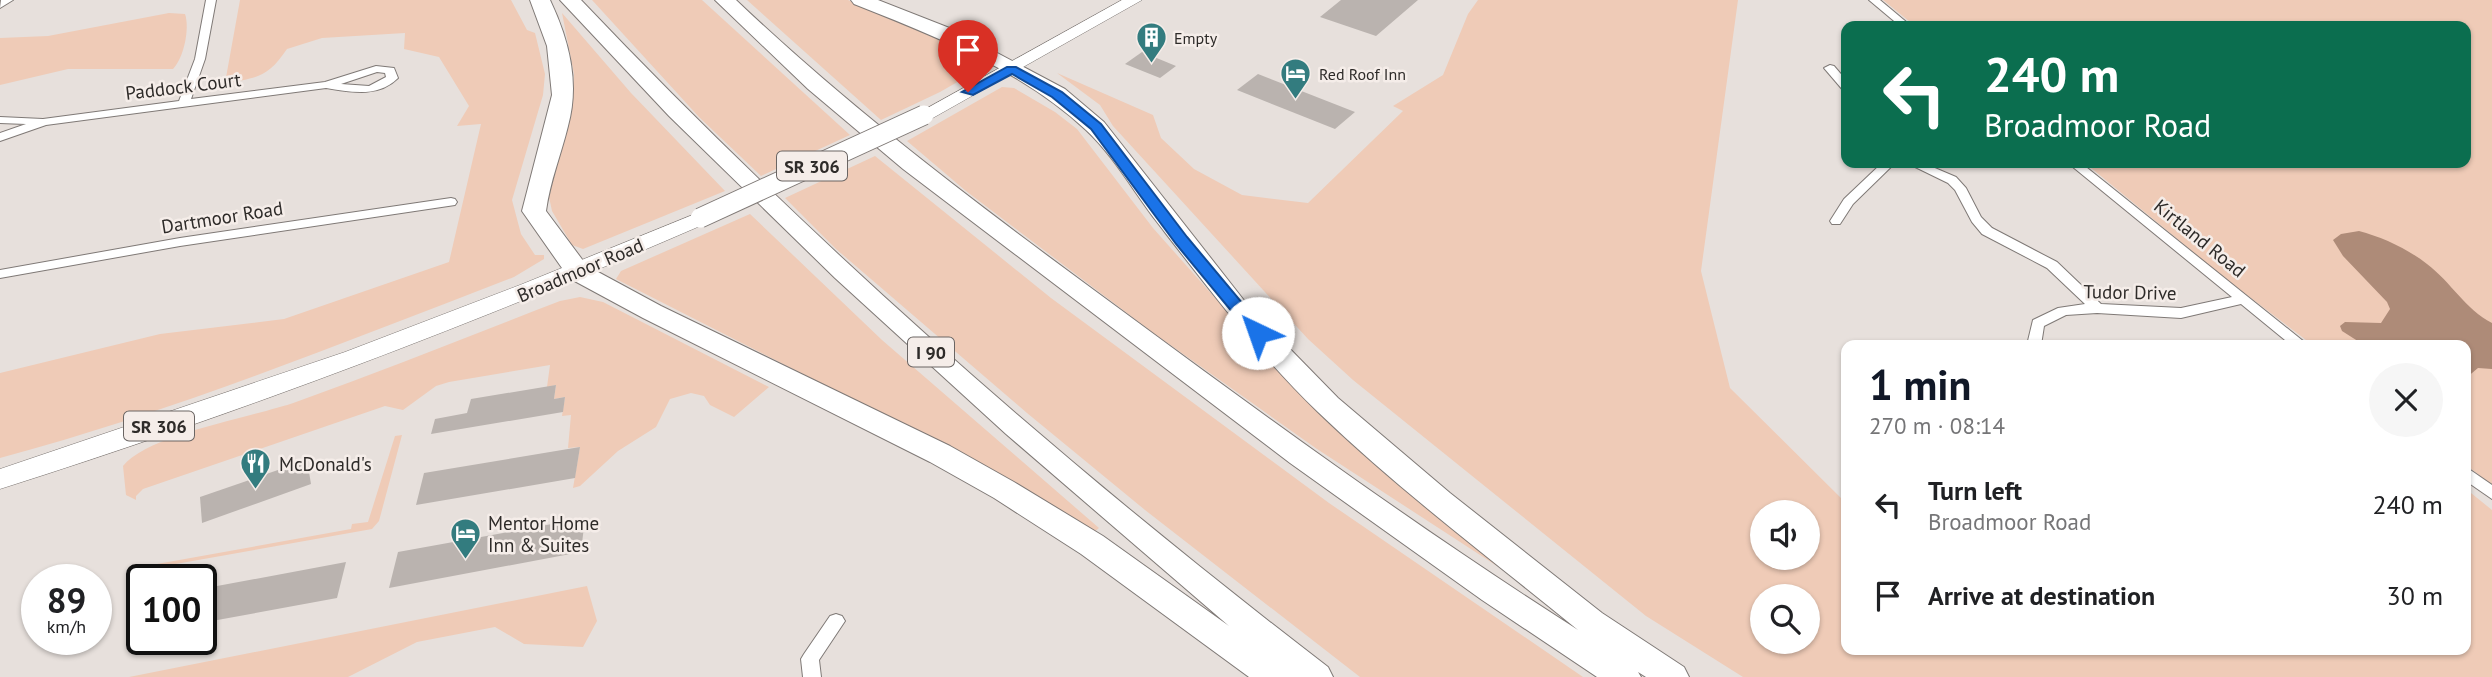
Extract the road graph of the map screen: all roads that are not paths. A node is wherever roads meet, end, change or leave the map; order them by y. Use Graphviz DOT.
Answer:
graph roads {
  1 [pos="8,0"];
  2 [pos="211,0"];
  3 [pos="540,0"];
  4 [pos="570,0"];
  5 [pos="724,0"];
  6 [pos="862,0"];
  7 [pos="1133,0"];
  8 [pos="1874,0"];
  9 [pos="0,5"];
  10 [pos="1900,21"];
  11 [pos="1841,66"];
  12 [pos="1012,69"];
  13 [pos="1841,81"];
  14 [pos="326,85"];
  15 [pos="184,103"];
  16 [pos="0,120"];
  17 [pos="44,122"];
  18 [pos="0,137"];
  19 [pos="1884,168"];
  20 [pos="1924,168"];
  21 [pos="2080,168"];
  22 [pos="451,202"];
  23 [pos="1836,221"];
  24 [pos="578,272"];
  25 [pos="0,274"];
  26 [pos="2243,299"];
  27 [pos="2096,308"];
  28 [pos="2035,340"];
  29 [pos="2295,340"];
  30 [pos="2471,477"];
  31 [pos="0,479"];
  32 [pos="2492,494"];
  33 [pos="836,621"];
  34 [pos="812,677"];
  35 [pos="1274,677"];
  36 [pos="1316,677"];
  37 [pos="1624,677"];
  38 [pos="1672,677"];
  1 -- 9 [label="street"];
  2 -- 15 [label="street"];
  3 -- 24 [label="highway"];
  4 -- 36 [label="highway, I 90"];
  5 -- 37 [label="highway"];
  6 -- 12 [label="highway"];
  7 -- 12 [label="main road, Broadmoor Road / SR 306"];
  8 -- 10 [label="street"];
  11 -- 13 [label="street"];
  12 -- 24 [label="main road, Broadmoor Road / SR 306, bridge"];
  12 -- 38 [label="highway"];
  14 -- 14 [label="street, Paddock Court"];
  14 -- 15 [label="street, Paddock Court"];
  15 -- 17 [label="street, Paddock Court"];
  16 -- 17 [label="street, Paddock Court"];
  17 -- 18 [label="street, Paddock Court"];
  19 -- 23 [label="street"];
  20 -- 27 [label="street"];
  21 -- 26 [label="street, Kirtland Road"];
  22 -- 25 [label="street, Dartmoor Road"];
  24 -- 31 [label="main road, Broadmoor Road / SR 306"];
  24 -- 35 [label="highway"];
  26 -- 27 [label="street, Tudor Drive"];
  26 -- 29 [label="street, Kirtland Road"];
  27 -- 28 [label="street, Tudor Drive"];
  30 -- 32 [label="street"];
  33 -- 34 [label="street"];
}
